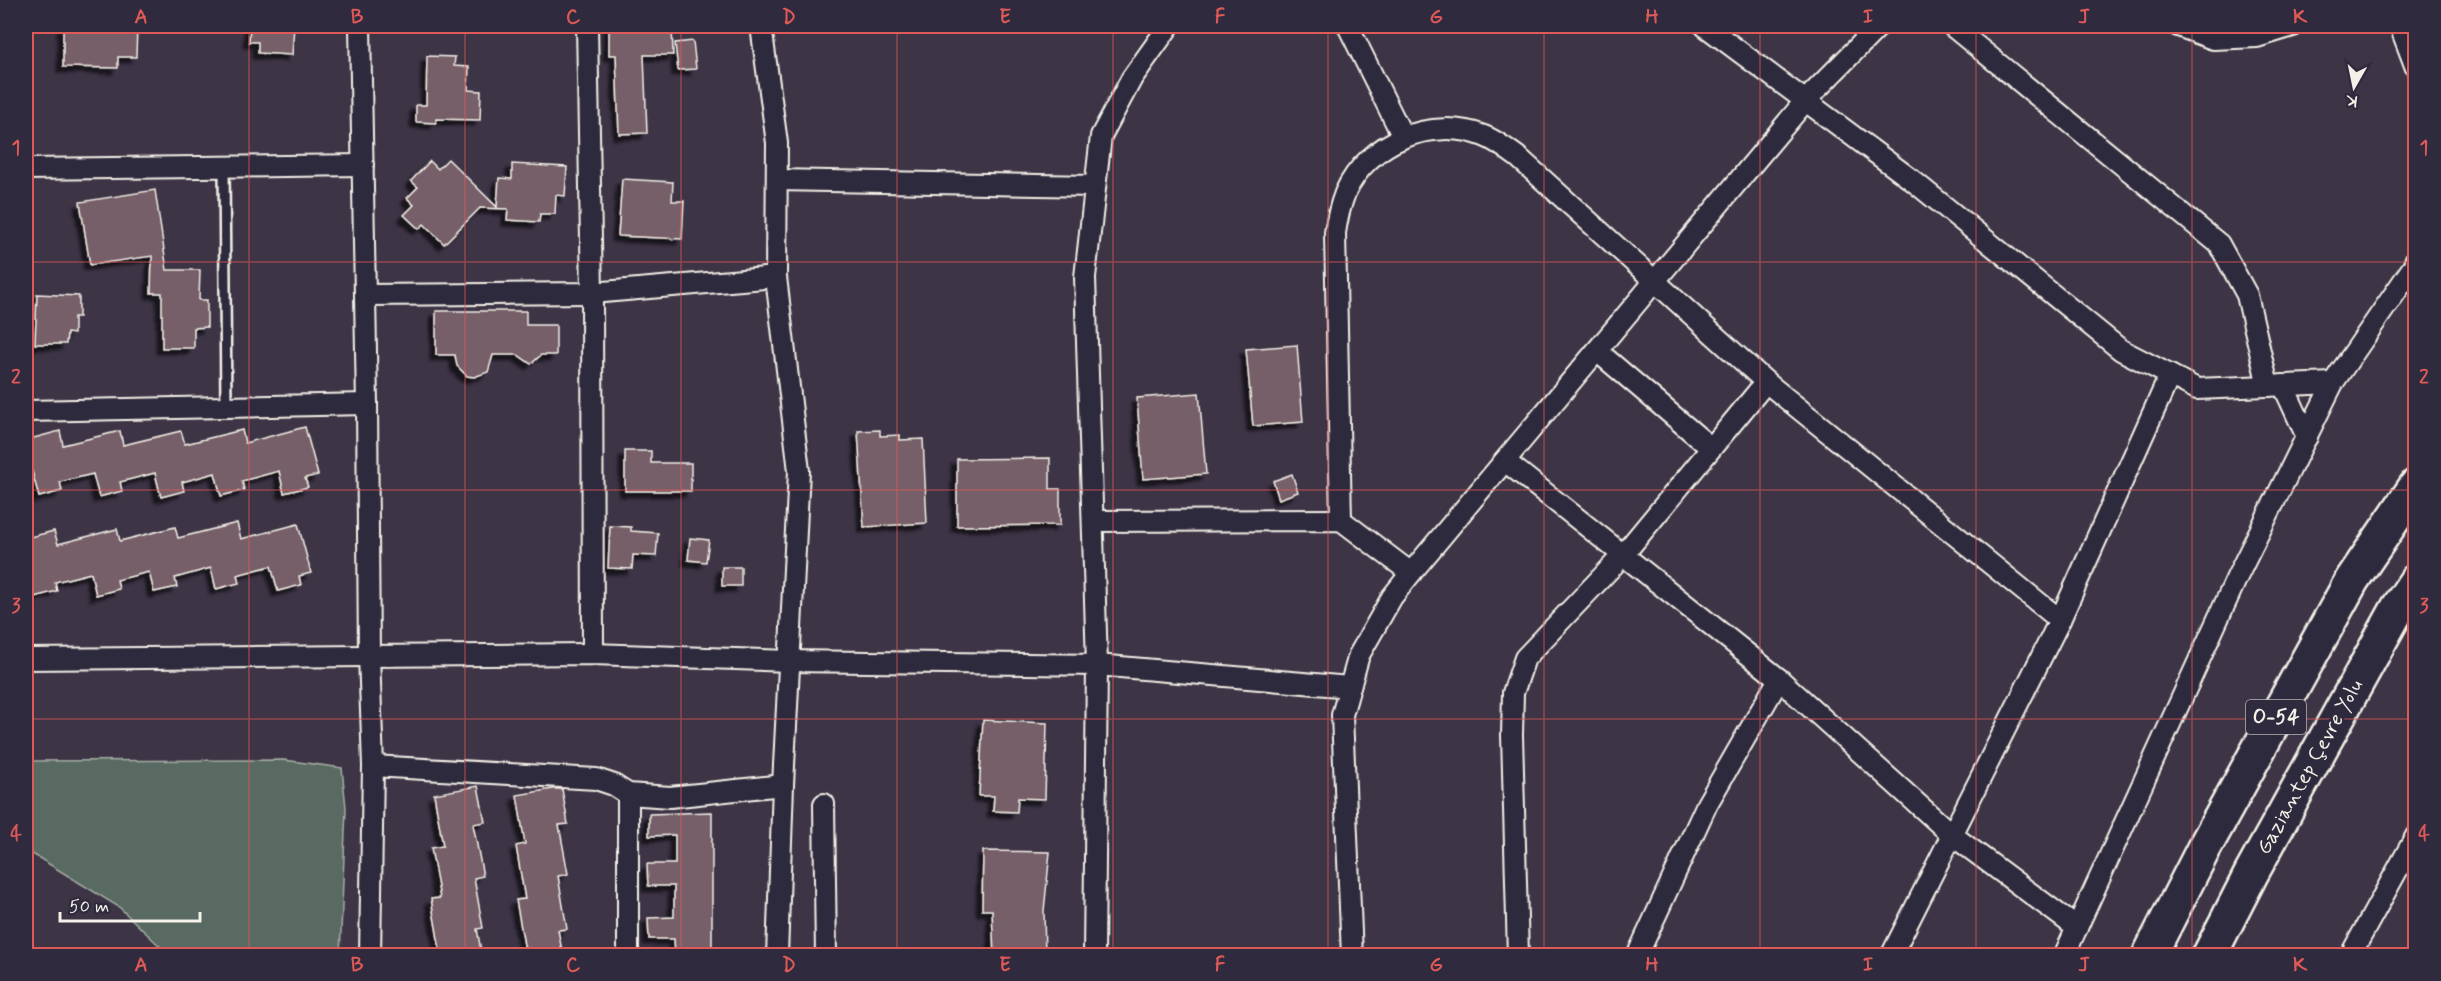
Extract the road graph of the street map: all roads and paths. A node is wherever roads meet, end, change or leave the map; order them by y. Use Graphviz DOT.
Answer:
graph roads {
  1 [pos="360,26"];
  2 [pos="587,26"];
  3 [pos="761,26"];
  4 [pos="1169,26"];
  5 [pos="1348,26"];
  6 [pos="1706,26"];
  7 [pos="1879,26"];
  8 [pos="1952,26"];
  9 [pos="2178,26"];
  10 [pos="2293,26"];
  11 [pos="2400,26"];
  12 [pos="2415,68"];
  13 [pos="1806,100"];
  14 [pos="1403,137"];
  15 [pos="363,165"];
  16 [pos="224,166"];
  17 [pos="26,169"];
  18 [pos="777,180"];
  19 [pos="1095,186"];
  20 [pos="2415,259"];
  21 [pos="776,277"];
  22 [pos="1654,282"];
  23 [pos="592,293"];
  24 [pos="366,295"];
  25 [pos="1597,351"];
  26 [pos="2170,375"];
  27 [pos="1766,382"];
  28 [pos="2333,383"];
  29 [pos="2275,386"];
  30 [pos="367,404"];
  31 [pos="226,407"];
  32 [pos="26,411"];
  33 [pos="2307,436"];
  34 [pos="1711,448"];
  35 [pos="1505,461"];
  36 [pos="2415,486"];
  37 [pos="1341,520"];
  38 [pos="1094,521"];
  39 [pos="1623,555"];
  40 [pos="1411,573"];
  41 [pos="2415,581"];
  42 [pos="2060,620"];
  43 [pos="592,654"];
  44 [pos="369,655"];
  45 [pos="26,659"];
  46 [pos="789,661"];
  47 [pos="1097,665"];
  48 [pos="1779,680"];
  49 [pos="1350,687"];
  50 [pos="374,766"];
  51 [pos="783,785"];
  52 [pos="628,794"];
  53 [pos="824,804"];
  54 [pos="1952,835"];
  55 [pos="2415,836"];
  56 [pos="2077,928"];
  57 [pos="370,956"];
  58 [pos="628,956"];
  59 [pos="777,956"];
  60 [pos="826,956"];
  61 [pos="1094,956"];
  62 [pos="1352,956"];
  63 [pos="1518,956"];
  64 [pos="1637,956"];
  65 [pos="1891,956"];
  66 [pos="2064,956"];
  67 [pos="2149,956"];
  68 [pos="2209,956"];
  69 [pos="2350,956"];
  1 -- 15 [label="street"];
  2 -- 23 [label="street"];
  3 -- 18 [label="street"];
  4 -- 19 [label="street"];
  5 -- 14 [label="street"];
  6 -- 13 [label="street"];
  7 -- 13 [label="street"];
  8 -- 29 [label="street"];
  9 -- 10 [label="street"];
  11 -- 12 [label="street"];
  13 -- 22 [label="street"];
  13 -- 26 [label="street"];
  14 -- 22 [label="street"];
  14 -- 37 [label="street"];
  15 -- 16 [label="street"];
  15 -- 24 [label="street"];
  16 -- 17 [label="street"];
  16 -- 31 [label="lane"];
  18 -- 19 [label="street"];
  18 -- 21 [label="street"];
  19 -- 38 [label="street"];
  20 -- 28 [label="street"];
  21 -- 23 [label="street"];
  21 -- 46 [label="street"];
  22 -- 25 [label="street"];
  22 -- 27 [label="street"];
  23 -- 24 [label="street"];
  23 -- 43 [label="street"];
  24 -- 30 [label="street"];
  25 -- 34 [label="street"];
  25 -- 35 [label="street"];
  26 -- 29 [label="street"];
  26 -- 42 [label="street"];
  27 -- 34 [label="street"];
  27 -- 42 [label="street"];
  28 -- 29 [label="street"];
  28 -- 33 [label="street"];
  29 -- 33 [label="street"];
  30 -- 31 [label="street"];
  30 -- 44 [label="street"];
  31 -- 32 [label="street"];
  33 -- 56 [label="street"];
  34 -- 39 [label="street"];
  35 -- 39 [label="street"];
  35 -- 40 [label="street"];
  36 -- 67 [label="highway, O-54"];
  37 -- 38 [label="street"];
  37 -- 40 [label="street"];
  38 -- 47 [label="street"];
  39 -- 48 [label="street"];
  39 -- 63 [label="street"];
  40 -- 49 [label="street"];
  41 -- 68 [label="highway, Gaziantep Çevre Yolu / O-54"];
  42 -- 54 [label="street"];
  43 -- 44 [label="street"];
  43 -- 46 [label="street"];
  44 -- 45 [label="street"];
  44 -- 50 [label="street"];
  46 -- 47 [label="street"];
  46 -- 51 [label="street"];
  47 -- 49 [label="street"];
  47 -- 61 [label="street"];
  48 -- 54 [label="street"];
  48 -- 64 [label="street"];
  49 -- 62 [label="street"];
  50 -- 52 [label="street"];
  50 -- 57 [label="street"];
  51 -- 52 [label="street"];
  51 -- 59 [label="street"];
  52 -- 58 [label="street"];
  53 -- 60 [label="street"];
  54 -- 56 [label="street"];
  54 -- 65 [label="street"];
  55 -- 69 [label="street"];
  56 -- 66 [label="street"];
}
